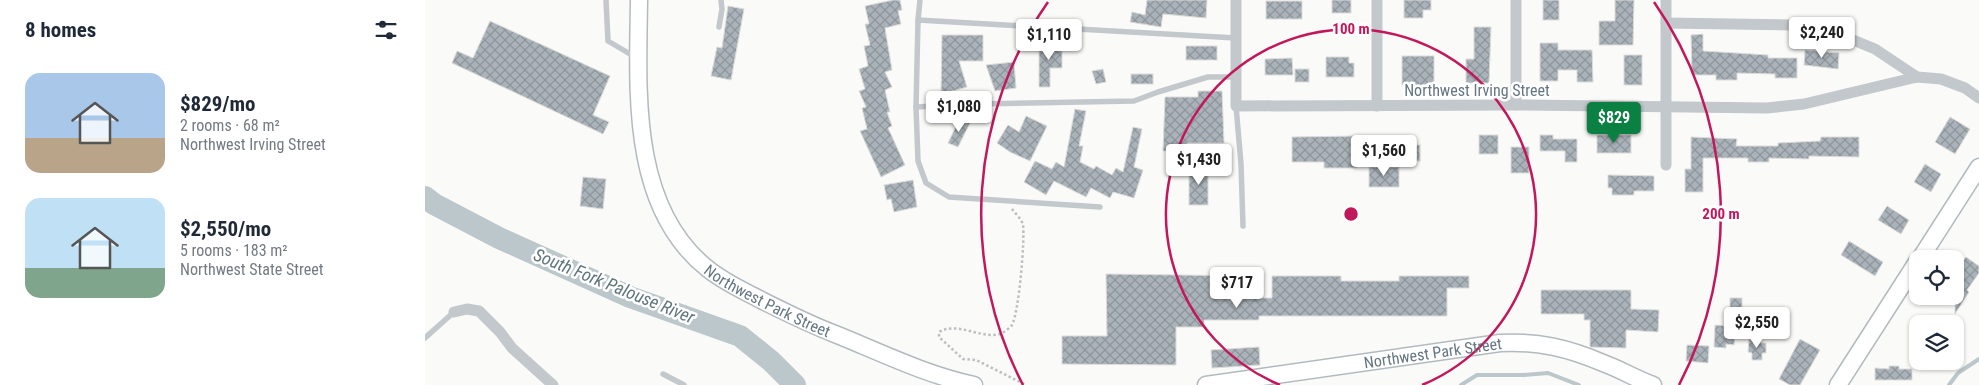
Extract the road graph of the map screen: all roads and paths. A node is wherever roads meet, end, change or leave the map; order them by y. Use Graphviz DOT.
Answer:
graph roads {
  1 [pos="606,0"];
  2 [pos="639,0"];
  3 [pos="721,0"];
  4 [pos="920,0"];
  5 [pos="1236,0"];
  6 [pos="1377,0"];
  7 [pos="1516,0"];
  8 [pos="1666,0"];
  9 [pos="918,20"];
  10 [pos="1666,23"];
  11 [pos="719,27"];
  12 [pos="1237,38"];
  13 [pos="638,59"];
  14 [pos="1236,77"];
  15 [pos="1917,77"];
  16 [pos="1979,98"];
  17 [pos="1516,105"];
  18 [pos="1236,106"];
  19 [pos="1377,106"];
  20 [pos="916,107"];
  21 [pos="1666,107"];
  22 [pos="1667,165"];
  23 [pos="1979,167"];
  24 [pos="1005,201"];
  25 [pos="1100,207"];
  26 [pos="1243,226"];
  27 [pos="1925,250"];
  28 [pos="1909,275"];
  29 [pos="454,312"];
  30 [pos="425,338"];
  31 [pos="663,374"];
  32 [pos="553,385"];
  33 [pos="684,385"];
  34 [pos="974,385"];
  35 [pos="1026,385"];
  36 [pos="1206,385"];
  37 [pos="1653,385"];
  38 [pos="1838,385"];
  1 -- 13 [label="lane"];
  2 -- 13 [label="street, Northwest Park Street"];
  3 -- 11 [label="lane"];
  4 -- 9 [label="lane"];
  5 -- 12 [label="street"];
  6 -- 19 [label="street"];
  7 -- 17 [label="street"];
  8 -- 10 [label="street"];
  9 -- 12 [label="lane"];
  9 -- 20 [label="lane"];
  10 -- 15 [label="street"];
  10 -- 21 [label="street"];
  12 -- 14 [label="street"];
  13 -- 34 [label="street, Northwest Park Street"];
  14 -- 18 [label="street"];
  14 -- 20 [label="lane"];
  15 -- 16 [label="street, Northwest Irving Street"];
  15 -- 21 [label="street, Northwest Irving Street"];
  17 -- 19 [label="street, Northwest Irving Street"];
  17 -- 21 [label="street, Northwest Irving Street"];
  18 -- 19 [label="street, Northwest Irving Street"];
  18 -- 26 [label="lane"];
  20 -- 24 [label="lane"];
  21 -- 22 [label="street"];
  23 -- 27 [label="street"];
  24 -- 25 [label="lane"];
  24 -- 35 [label="path"];
  28 -- 38 [label="street"];
  29 -- 30 [label="lane"];
  29 -- 32 [label="street"];
  31 -- 33 [label="lane"];
  36 -- 37 [label="street, Northwest Park Street"];
}
